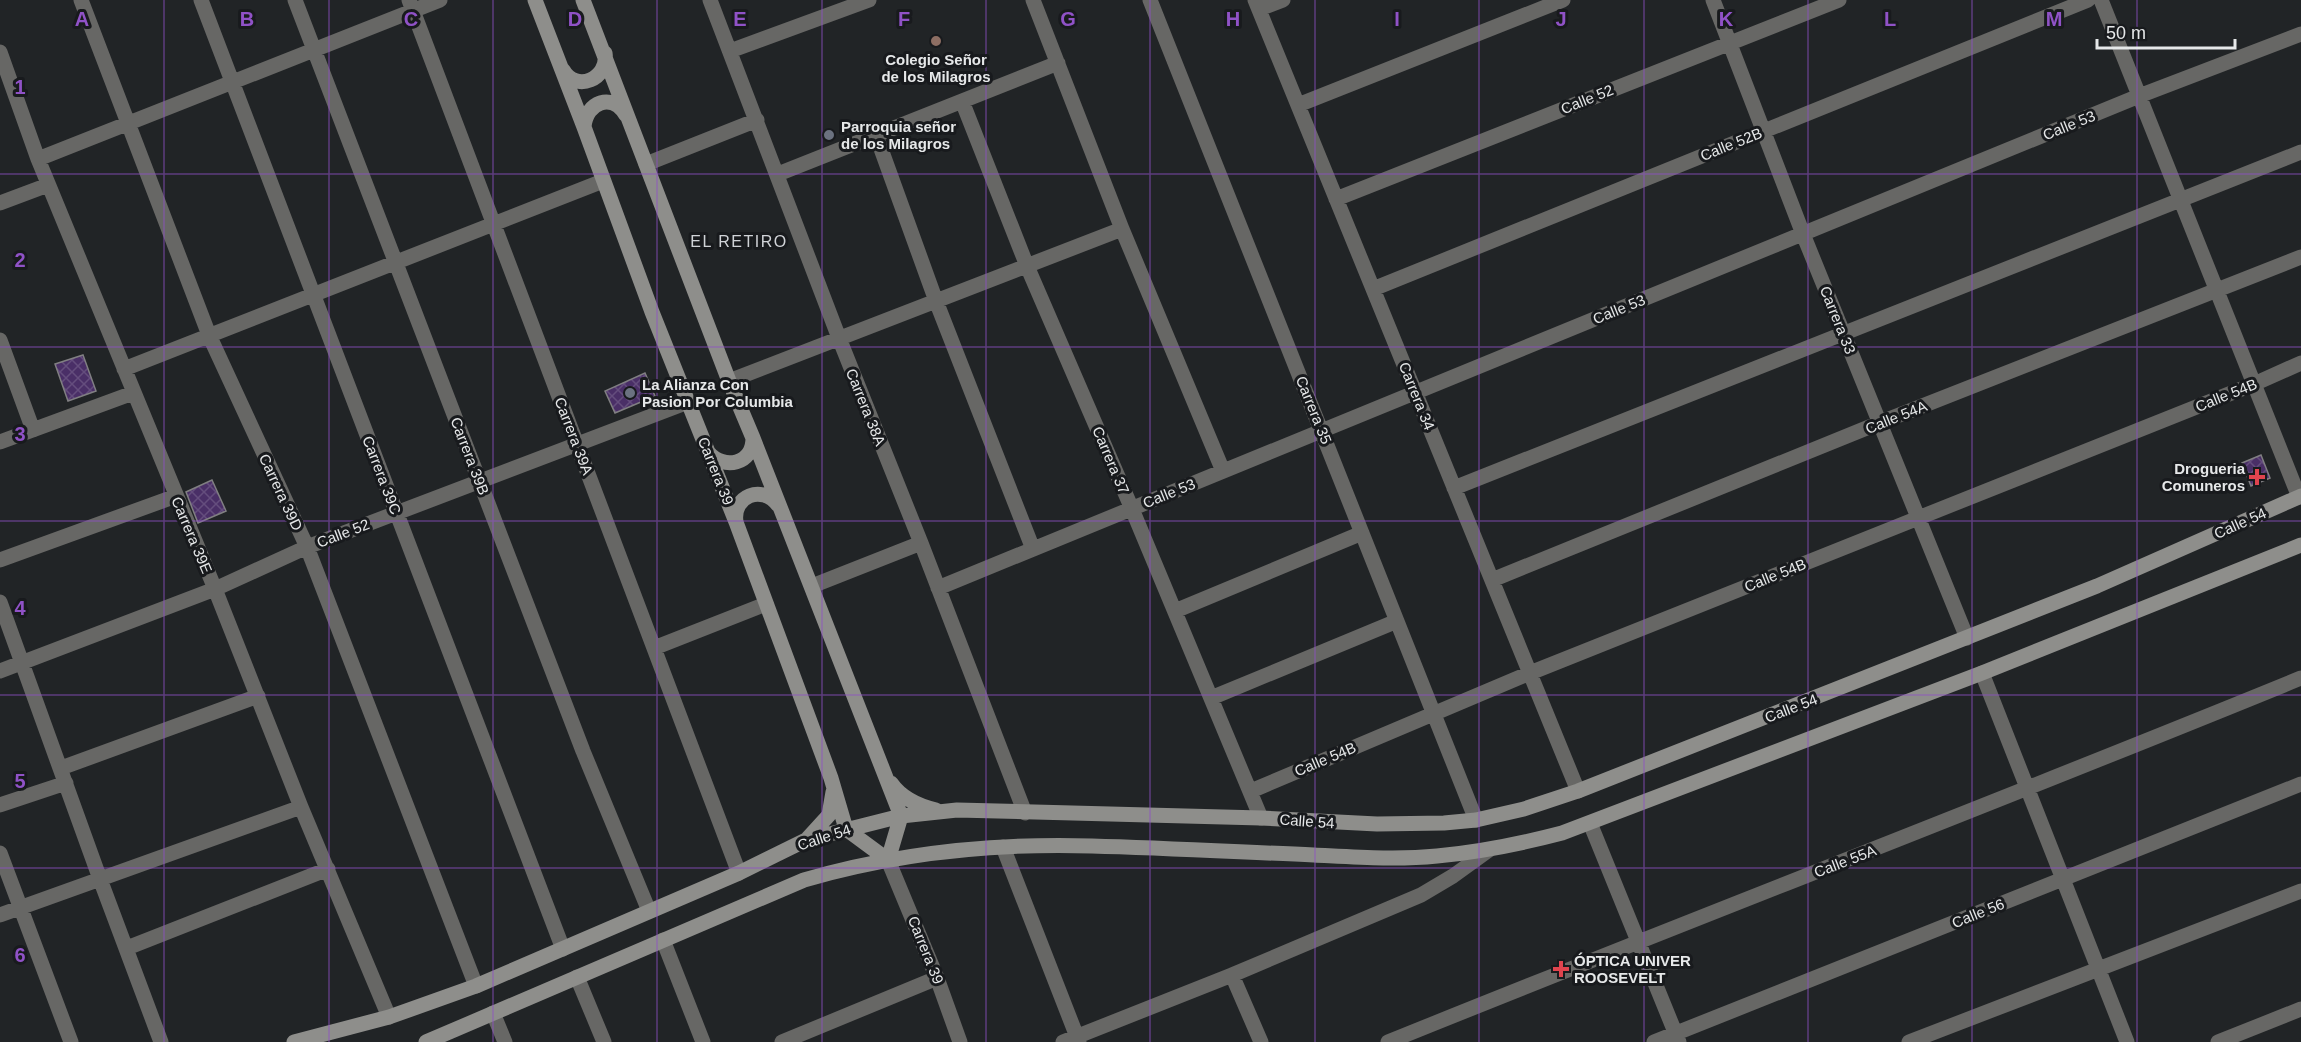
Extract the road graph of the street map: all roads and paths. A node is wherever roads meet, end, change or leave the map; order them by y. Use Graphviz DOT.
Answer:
graph roads {
  1 [pos="81,0"];
  2 [pos="201,0"];
  3 [pos="295,0"];
  4 [pos="440,0"];
  5 [pos="535,0"];
  6 [pos="583,0"];
  7 [pos="710,0"];
  8 [pos="822,0"];
  9 [pos="869,0"];
  10 [pos="1150,0"];
  11 [pos="1283,0"];
  12 [pos="1563,0"];
  13 [pos="1713,0"];
  14 [pos="1839,0"];
  15 [pos="2088,0"];
  16 [pos="2101,0"];
  17 [pos="1038,1"];
  18 [pos="411,5"];
  19 [pos="1257,5"];
  20 [pos="829,15"];
  21 [pos="2301,34"];
  22 [pos="1730,43"];
  23 [pos="314,50"];
  24 [pos="730,51"];
  25 [pos="0,52"];
  26 [pos="605,52"];
  27 [pos="1058,63"];
  28 [pos="561,67"];
  29 [pos="232,82"];
  30 [pos="2139,96"];
  31 [pos="962,101"];
  32 [pos="1298,105"];
  33 [pos="627,117"];
  34 [pos="757,120"];
  35 [pos="129,123"];
  36 [pos="584,127"];
  37 [pos="1763,131"];
  38 [pos="876,135"];
  39 [pos="2301,152"];
  40 [pos="38,159"];
  41 [pos="646,164"];
  42 [pos="778,174"];
  43 [pos="603,181"];
  44 [pos="48,185"];
  45 [pos="1336,199"];
  46 [pos="2181,200"];
  47 [pos="0,203"];
  48 [pos="494,224"];
  49 [pos="1122,229"];
  50 [pos="1803,234"];
  51 [pos="2301,257"];
  52 [pos="396,262"];
  53 [pos="1028,266"];
  54 [pos="1373,289"];
  55 [pos="2217,290"];
  56 [pos="313,295"];
  57 [pos="936,301"];
  58 [pos="209,335"];
  59 [pos="1845,335"];
  60 [pos="839,338"];
  61 [pos="0,340"];
  62 [pos="2301,363"];
  63 [pos="124,369"];
  64 [pos="729,381"];
  65 [pos="2254,384"];
  66 [pos="133,393"];
  67 [pos="1416,393"];
  68 [pos="688,402"];
  69 [pos="1880,423"];
  70 [pos="33,430"];
  71 [pos="1322,431"];
  72 [pos="753,438"];
  73 [pos="0,442"];
  74 [pos="577,444"];
  75 [pos="707,449"];
  76 [pos="1224,471"];
  77 [pos="480,481"];
  78 [pos="1454,488"];
  79 [pos="176,496"];
  80 [pos="2300,497"];
  81 [pos="779,507"];
  82 [pos="1132,509"];
  83 [pos="396,513"];
  84 [pos="1918,519"];
  85 [pos="736,522"];
  86 [pos="1362,533"];
  87 [pos="921,543"];
  88 [pos="2301,544"];
  89 [pos="307,547"];
  90 [pos="1033,549"];
  91 [pos="0,560"];
  92 [pos="1492,580"];
  93 [pos="812,586"];
  94 [pos="938,588"];
  95 [pos="215,589"];
  96 [pos="0,603"];
  97 [pos="766,604"];
  98 [pos="1175,611"];
  99 [pos="1397,621"];
  100 [pos="1967,638"];
  101 [pos="654,648"];
  102 [pos="22,662"];
  103 [pos="0,671"];
  104 [pos="1530,673"];
  105 [pos="1982,673"];
  106 [pos="2301,678"];
  107 [pos="258,696"];
  108 [pos="1211,698"];
  109 [pos="1433,712"];
  110 [pos="61,768"];
  111 [pos="884,772"];
  112 [pos="831,778"];
  113 [pos="66,783"];
  114 [pos="2301,784"];
  115 [pos="2028,789"];
  116 [pos="1251,791"];
  117 [pos="1578,791"];
  118 [pos="0,805"];
  119 [pos="301,807"];
  120 [pos="957,810"];
  121 [pos="1024,813"];
  122 [pos="901,816"];
  123 [pos="1262,818"];
  124 [pos="1476,820"];
  125 [pos="1590,823"];
  126 [pos="846,829"];
  127 [pos="806,840"];
  128 [pos="1003,847"];
  129 [pos="1489,850"];
  130 [pos="0,853"];
  131 [pos="888,860"];
  132 [pos="328,869"];
  133 [pos="739,873"];
  134 [pos="100,879"];
  135 [pos="2064,879"];
  136 [pos="2301,891"];
  137 [pos="21,908"];
  138 [pos="649,911"];
  139 [pos="0,915"];
  140 [pos="663,940"];
  141 [pos="1638,941"];
  142 [pos="127,948"];
  143 [pos="563,949"];
  144 [pos="2099,969"];
  145 [pos="1232,975"];
  146 [pos="578,977"];
  147 [pos="937,978"];
  148 [pos="476,986"];
  149 [pos="2301,1009"];
  150 [pos="493,1013"];
  151 [pos="389,1017"];
  152 [pos="1677,1038"];
  153 [pos="1073,1040"];
  154 [pos="71,1042"];
  155 [pos="161,1042"];
  156 [pos="294,1042"];
  157 [pos="426,1042"];
  158 [pos="505,1042"];
  159 [pos="604,1042"];
  160 [pos="703,1042"];
  161 [pos="782,1042"];
  162 [pos="960,1042"];
  163 [pos="1261,1042"];
  164 [pos="1388,1042"];
  165 [pos="1654,1042"];
  166 [pos="1909,1042"];
  167 [pos="2127,1042"];
  168 [pos="2218,1042"];
  1 -- 35 [label="street, Carrera 39D"];
  2 -- 29 [label="street, Carrera 39C"];
  3 -- 23 [label="street, Carrera 39B"];
  4 -- 18 [label="street"];
  5 -- 28 [label="main road, Carrera 39"];
  6 -- 26 [label="main road"];
  7 -- 24 [label="street, Carrera 38A"];
  8 -- 20 [label="street"];
  9 -- 20 [label="street"];
  10 -- 71 [label="street, Carrera 35"];
  11 -- 19 [label="street"];
  12 -- 32 [label="street"];
  13 -- 22 [label="street, Carrera 33"];
  14 -- 22 [label="street, Calle 52"];
  15 -- 37 [label="street, Calle 52B"];
  16 -- 30 [label="street"];
  17 -- 27 [label="street"];
  18 -- 23 [label="street"];
  18 -- 48 [label="street, Carrera 39A"];
  19 -- 32 [label="street, Carrera 34"];
  20 -- 24 [label="street"];
  21 -- 30 [label="street, Calle 53"];
  22 -- 37 [label="street, Carrera 33"];
  22 -- 45 [label="street, Calle 52"];
  23 -- 29 [label="street"];
  23 -- 52 [label="street, Carrera 39B"];
  24 -- 34 [label="street, Carrera 38A"];
  25 -- 40 [label="street, Carrera 39E"];
  26 -- 28 [label="main road"];
  26 -- 33 [label="main road"];
  27 -- 31 [label="street"];
  27 -- 49 [label="street"];
  28 -- 36 [label="main road, Carrera 39"];
  29 -- 35 [label="street"];
  29 -- 56 [label="street, Carrera 39C"];
  30 -- 46 [label="street"];
  30 -- 50 [label="street, Calle 53"];
  31 -- 38 [label="street"];
  31 -- 53 [label="street, Carrera 37"];
  32 -- 45 [label="street, Carrera 34"];
  33 -- 36 [label="main road"];
  33 -- 41 [label="main road"];
  34 -- 41 [label="street"];
  34 -- 42 [label="street, Carrera 38A"];
  35 -- 40 [label="street"];
  35 -- 58 [label="street, Carrera 39D"];
  36 -- 43 [label="main road, Carrera 39"];
  37 -- 50 [label="street, Carrera 33"];
  37 -- 54 [label="street, Calle 52B"];
  38 -- 42 [label="street"];
  38 -- 57 [label="street"];
  39 -- 46 [label="street"];
  40 -- 44 [label="street, Carrera 39E"];
  41 -- 64 [label="main road"];
  42 -- 60 [label="street, Carrera 38A"];
  43 -- 48 [label="street"];
  43 -- 68 [label="main road, Carrera 39"];
  44 -- 47 [label="street"];
  44 -- 63 [label="street, Carrera 39E"];
  45 -- 54 [label="street, Carrera 34"];
  46 -- 55 [label="street"];
  46 -- 59 [label="street"];
  48 -- 52 [label="street"];
  48 -- 74 [label="street, Carrera 39A"];
  49 -- 53 [label="street"];
  49 -- 76 [label="street"];
  50 -- 59 [label="street, Carrera 33"];
  50 -- 67 [label="street, Calle 53"];
  51 -- 55 [label="street, Calle 54A"];
  52 -- 56 [label="street"];
  52 -- 77 [label="street, Carrera 39B"];
  53 -- 57 [label="street"];
  53 -- 82 [label="street, Carrera 37"];
  54 -- 67 [label="street, Carrera 34"];
  55 -- 65 [label="street"];
  55 -- 69 [label="street, Calle 54A"];
  56 -- 58 [label="street"];
  56 -- 83 [label="street, Carrera 39C"];
  57 -- 60 [label="street"];
  57 -- 90 [label="street"];
  58 -- 63 [label="street"];
  58 -- 89 [label="street, Carrera 39D"];
  59 -- 69 [label="street, Carrera 33"];
  59 -- 78 [label="street"];
  60 -- 64 [label="street"];
  60 -- 87 [label="street, Carrera 38A"];
  61 -- 70 [label="street"];
  62 -- 65 [label="street, Calle 54B"];
  63 -- 66 [label="street, Carrera 39E"];
  64 -- 72 [label="main road"];
  65 -- 80 [label="street"];
  65 -- 84 [label="street, Calle 54B"];
  66 -- 70 [label="street"];
  66 -- 79 [label="street, Carrera 39E"];
  67 -- 71 [label="street, Calle 53"];
  67 -- 78 [label="street, Carrera 34"];
  68 -- 74 [label="street, Calle 52"];
  68 -- 75 [label="main road, Carrera 39"];
  69 -- 84 [label="street, Carrera 33"];
  69 -- 92 [label="street, Calle 54A"];
  70 -- 73 [label="street"];
  71 -- 76 [label="street, Calle 53"];
  71 -- 86 [label="street, Carrera 35"];
  72 -- 75 [label="main road"];
  72 -- 81 [label="main road"];
  74 -- 77 [label="street, Calle 52"];
  74 -- 101 [label="street, Carrera 39A"];
  75 -- 85 [label="main road, Carrera 39"];
  76 -- 82 [label="street, Calle 53"];
  77 -- 83 [label="street, Calle 52"];
  77 -- 138 [label="street, Carrera 39B"];
  78 -- 92 [label="street, Carrera 34"];
  79 -- 91 [label="street"];
  79 -- 95 [label="street, Carrera 39E"];
  80 -- 100 [label="main road, Calle 54"];
  81 -- 85 [label="main road"];
  81 -- 93 [label="main road"];
  82 -- 90 [label="street, Calle 53"];
  82 -- 98 [label="street, Carrera 37"];
  83 -- 89 [label="street, Calle 52"];
  83 -- 143 [label="street, Carrera 39C"];
  84 -- 100 [label="street, Carrera 33"];
  84 -- 104 [label="street, Calle 54B"];
  85 -- 97 [label="main road, Carrera 39"];
  86 -- 98 [label="street"];
  86 -- 99 [label="street, Carrera 35"];
  87 -- 93 [label="street"];
  87 -- 94 [label="street, Carrera 38A"];
  88 -- 105 [label="main road"];
  89 -- 95 [label="street, Calle 52"];
  89 -- 148 [label="street, Carrera 39D"];
  90 -- 94 [label="street, Calle 53"];
  92 -- 104 [label="street, Carrera 34"];
  93 -- 111 [label="main road"];
  94 -- 121 [label="street, Carrera 38A"];
  95 -- 102 [label="street, Calle 52"];
  95 -- 107 [label="street, Carrera 39E"];
  96 -- 102 [label="street"];
  97 -- 101 [label="street"];
  97 -- 112 [label="main road, Carrera 39"];
  98 -- 108 [label="street, Carrera 37"];
  99 -- 108 [label="street"];
  99 -- 109 [label="street, Carrera 35"];
  100 -- 117 [label="main road, Calle 54"];
  101 -- 133 [label="street, Carrera 39A"];
  102 -- 103 [label="street, Calle 52"];
  102 -- 110 [label="street"];
  104 -- 109 [label="street, Calle 54B"];
  104 -- 117 [label="street, Carrera 34"];
  105 -- 115 [label="street"];
  105 -- 125 [label="main road"];
  106 -- 115 [label="street, Calle 55A"];
  107 -- 110 [label="street"];
  107 -- 119 [label="street, Carrera 39E"];
  108 -- 116 [label="street, Carrera 37"];
  109 -- 116 [label="street, Calle 54B"];
  109 -- 124 [label="street, Carrera 35"];
  110 -- 113 [label="street"];
  111 -- 120 [label="main road"];
  111 -- 122 [label="main road"];
  112 -- 126 [label="main road, Carrera 39"];
  112 -- 127 [label="main road"];
  113 -- 118 [label="street"];
  113 -- 134 [label="street"];
  114 -- 135 [label="street, Calle 56"];
  115 -- 135 [label="street"];
  115 -- 141 [label="street, Calle 55A"];
  116 -- 123 [label="street, Carrera 37"];
  117 -- 124 [label="main road, Calle 54"];
  119 -- 132 [label="street, Carrera 39E"];
  119 -- 134 [label="street"];
  120 -- 121 [label="main road, Calle 54"];
  120 -- 122 [label="main road, Calle 54"];
  121 -- 123 [label="main road, Calle 54"];
  122 -- 126 [label="main road, Calle 54"];
  122 -- 131 [label="main road"];
  123 -- 124 [label="main road, Calle 54"];
  125 -- 129 [label="main road"];
  125 -- 141 [label="street"];
  126 -- 127 [label="main road, Calle 54"];
  126 -- 131 [label="main road"];
  127 -- 133 [label="main road, Calle 54"];
  128 -- 129 [label="main road"];
  128 -- 131 [label="main road"];
  128 -- 153 [label="street"];
  129 -- 145 [label="street"];
  130 -- 137 [label="street"];
  131 -- 140 [label="main road"];
  131 -- 147 [label="street, Carrera 39"];
  132 -- 142 [label="street"];
  132 -- 151 [label="street, Carrera 39E"];
  133 -- 138 [label="main road, Calle 54"];
  134 -- 137 [label="street"];
  134 -- 142 [label="street"];
  135 -- 144 [label="street"];
  135 -- 152 [label="street, Calle 56"];
  136 -- 144 [label="street"];
  137 -- 139 [label="street"];
  137 -- 154 [label="street"];
  138 -- 143 [label="main road, Calle 54"];
  140 -- 146 [label="main road"];
  140 -- 160 [label="street"];
  141 -- 152 [label="street"];
  141 -- 164 [label="street, Calle 55A"];
  142 -- 155 [label="street"];
  143 -- 148 [label="main road, Calle 54"];
  144 -- 166 [label="street"];
  144 -- 167 [label="street"];
  145 -- 153 [label="street"];
  145 -- 163 [label="street"];
  146 -- 150 [label="main road"];
  146 -- 159 [label="street"];
  147 -- 161 [label="street"];
  147 -- 162 [label="street, Carrera 39"];
  148 -- 151 [label="main road, Calle 54"];
  149 -- 168 [label="street"];
  150 -- 157 [label="main road"];
  150 -- 158 [label="street"];
  151 -- 156 [label="main road, Calle 54"];
  152 -- 165 [label="street, Calle 56"];
}
